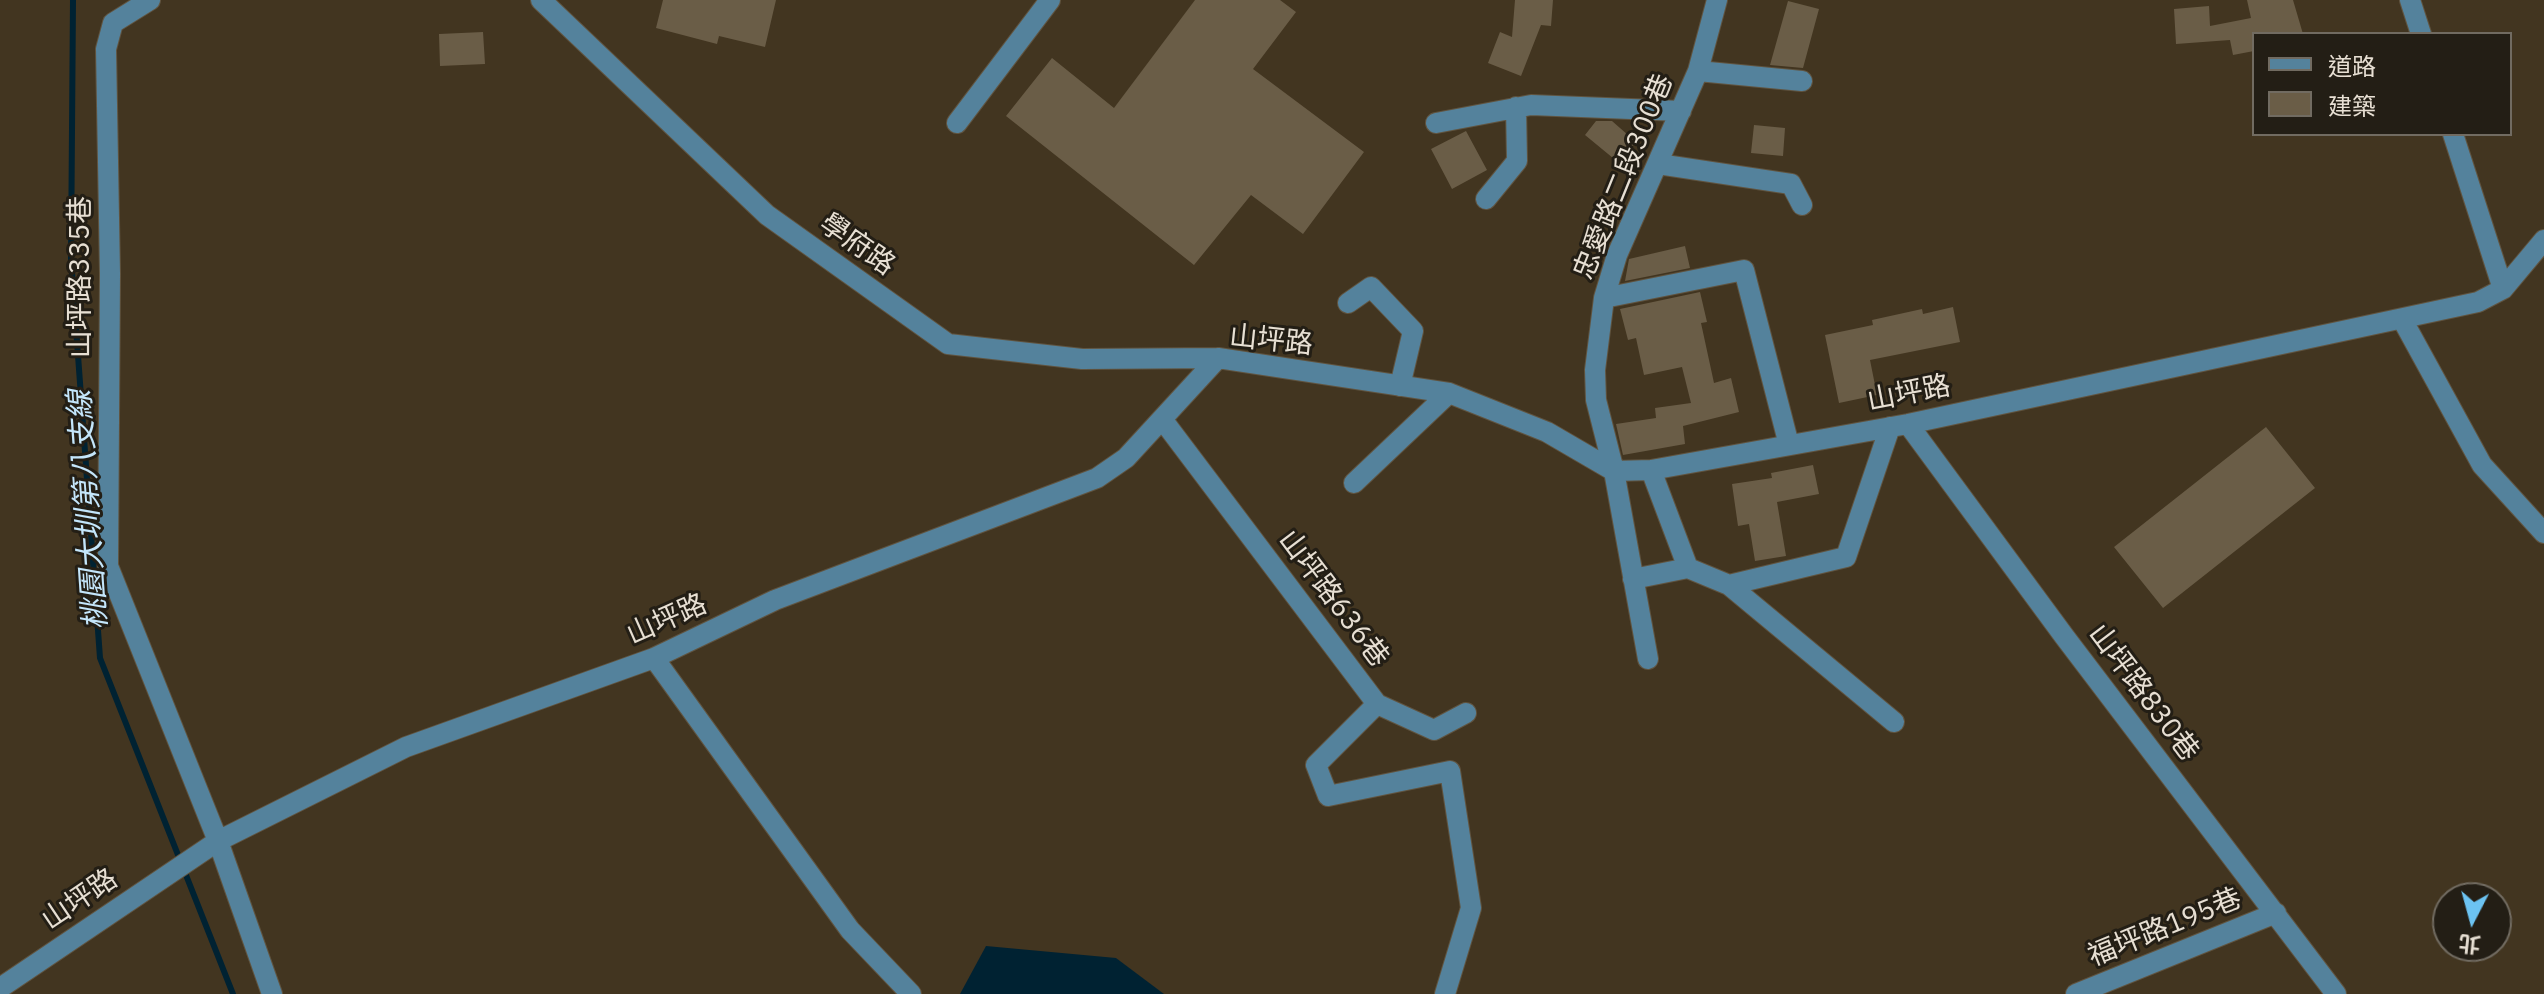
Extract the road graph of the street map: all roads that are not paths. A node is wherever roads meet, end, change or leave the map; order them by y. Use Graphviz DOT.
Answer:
graph roads {
  1 [pos="150,0"];
  2 [pos="541,0"];
  3 [pos="1050,0"];
  4 [pos="1717,0"];
  5 [pos="2410,0"];
  6 [pos="2420,32"];
  7 [pos="1698,71"];
  8 [pos="1802,81"];
  9 [pos="1516,107"];
  10 [pos="1681,111"];
  11 [pos="957,123"];
  12 [pos="1436,123"];
  13 [pos="2454,136"];
  14 [pos="1658,164"];
  15 [pos="1486,199"];
  16 [pos="1802,205"];
  17 [pos="2544,240"];
  18 [pos="2503,289"];
  19 [pos="1604,298"];
  20 [pos="1348,303"];
  21 [pos="2402,319"];
  22 [pos="1218,358"];
  23 [pos="1400,386"];
  24 [pos="1449,393"];
  25 [pos="1162,419"];
  26 [pos="1899,426"];
  27 [pos="1789,445"];
  28 [pos="1651,470"];
  29 [pos="1614,471"];
  30 [pos="1354,483"];
  31 [pos="2544,533"];
  32 [pos="1688,568"];
  33 [pos="1633,579"];
  34 [pos="1729,585"];
  35 [pos="654,658"];
  36 [pos="1648,659"];
  37 [pos="1377,704"];
  38 [pos="1466,713"];
  39 [pos="1894,722"];
  40 [pos="218,841"];
  41 [pos="2276,913"];
  42 [pos="0,988"];
  43 [pos="272,994"];
  44 [pos="911,994"];
  45 [pos="1445,994"];
  46 [pos="2076,994"];
  47 [pos="2336,994"];
  1 -- 40 [label="street, 山坪路335巷"];
  2 -- 22 [label="street, 學府路"];
  3 -- 11 [label="street"];
  4 -- 7 [label="street, 忠愛路二段300巷"];
  5 -- 6 [label="street"];
  7 -- 8 [label="street"];
  7 -- 10 [label="street, 忠愛路二段300巷"];
  9 -- 10 [label="street"];
  9 -- 12 [label="street"];
  9 -- 15 [label="street"];
  10 -- 14 [label="street, 忠愛路二段300巷"];
  13 -- 18 [label="street"];
  14 -- 16 [label="street"];
  14 -- 19 [label="street, 忠愛路二段300巷"];
  17 -- 18 [label="street, 山坪路"];
  18 -- 21 [label="street, 山坪路"];
  19 -- 27 [label="street"];
  19 -- 29 [label="street, 忠愛路二段300巷"];
  20 -- 23 [label="street"];
  21 -- 26 [label="street, 山坪路"];
  21 -- 31 [label="street"];
  22 -- 23 [label="street, 山坪路"];
  22 -- 25 [label="street, 山坪路"];
  23 -- 24 [label="street, 山坪路"];
  24 -- 29 [label="street, 山坪路"];
  24 -- 30 [label="street"];
  25 -- 35 [label="street, 山坪路"];
  25 -- 37 [label="street, 山坪路636巷"];
  26 -- 27 [label="street, 山坪路"];
  26 -- 34 [label="street"];
  26 -- 41 [label="street, 山坪路830巷"];
  27 -- 28 [label="street, 山坪路"];
  28 -- 29 [label="street, 山坪路"];
  28 -- 32 [label="street"];
  29 -- 33 [label="street, 忠愛路二段300巷"];
  32 -- 33 [label="street"];
  32 -- 34 [label="street"];
  33 -- 36 [label="street, 忠愛路二段300巷"];
  34 -- 39 [label="street"];
  35 -- 40 [label="street, 山坪路"];
  35 -- 44 [label="street"];
  37 -- 38 [label="street"];
  37 -- 45 [label="street, 山坪路636巷"];
  40 -- 42 [label="street, 山坪路"];
  40 -- 43 [label="street, 山坪路335巷"];
  41 -- 46 [label="street, 福坪路195巷"];
  41 -- 47 [label="street, 山坪路830巷"];
}
